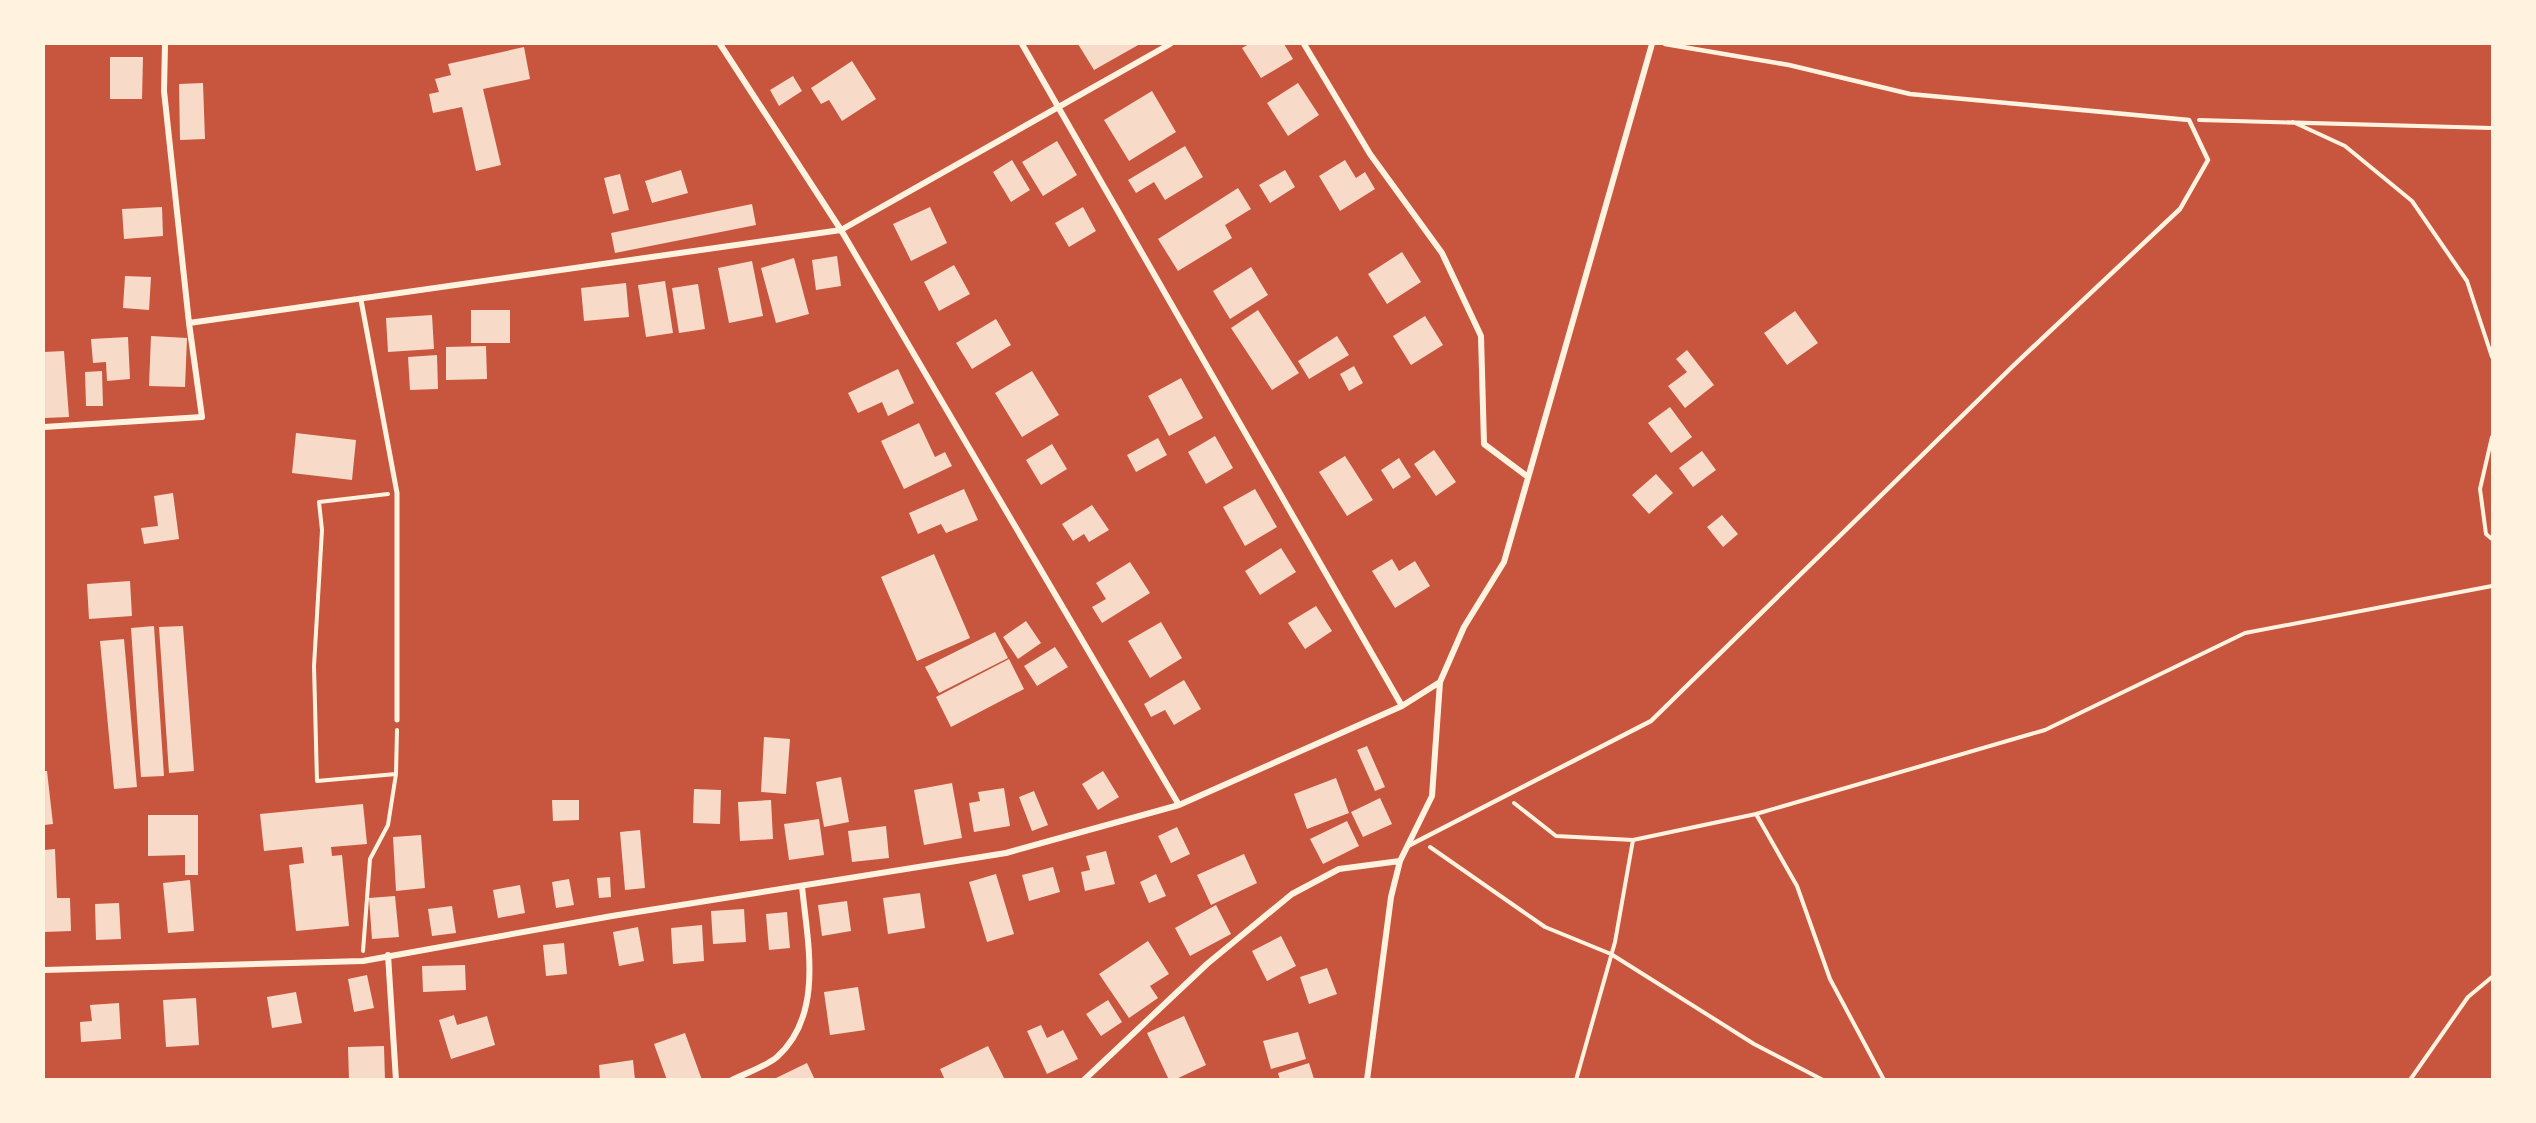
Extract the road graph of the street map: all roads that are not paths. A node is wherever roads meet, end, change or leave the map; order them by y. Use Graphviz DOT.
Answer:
graph roads {
  1 [pos="165,44"];
  2 [pos="720,44"];
  3 [pos="1022,44"];
  4 [pos="1170,44"];
  5 [pos="1304,44"];
  6 [pos="1652,44"];
  7 [pos="1665,44"];
  8 [pos="1060,106"];
  9 [pos="841,230"];
  10 [pos="361,300"];
  11 [pos="189,323"];
  12 [pos="44,427"];
  13 [pos="1528,477"];
  14 [pos="1440,681"];
  15 [pos="1402,706"];
  16 [pos="397,720"];
  17 [pos="1179,805"];
  18 [pos="1407,847"];
  19 [pos="1400,861"];
  20 [pos="802,886"];
  21 [pos="388,955"];
  22 [pos="44,970"];
  23 [pos="396,1080"];
  24 [pos="732,1080"];
  25 [pos="1084,1080"];
  26 [pos="1367,1080"];
  1 -- 11 [label="street"];
  2 -- 9 [label="street"];
  3 -- 8 [label="street"];
  4 -- 8 [label="street"];
  5 -- 13 [label="street"];
  6 -- 13 [label="street"];
  7 -- 18 [label="lane"];
  8 -- 9 [label="street"];
  8 -- 15 [label="street"];
  9 -- 10 [label="street"];
  9 -- 17 [label="street"];
  10 -- 11 [label="street"];
  10 -- 16 [label="street"];
  11 -- 12 [label="street"];
  13 -- 14 [label="street"];
  14 -- 15 [label="street"];
  14 -- 18 [label="street"];
  15 -- 17 [label="street"];
  17 -- 20 [label="street"];
  18 -- 19 [label="street"];
  19 -- 25 [label="street"];
  19 -- 26 [label="street"];
  20 -- 21 [label="street"];
  20 -- 24 [label="street"];
  21 -- 22 [label="street"];
  21 -- 23 [label="street"];
}
